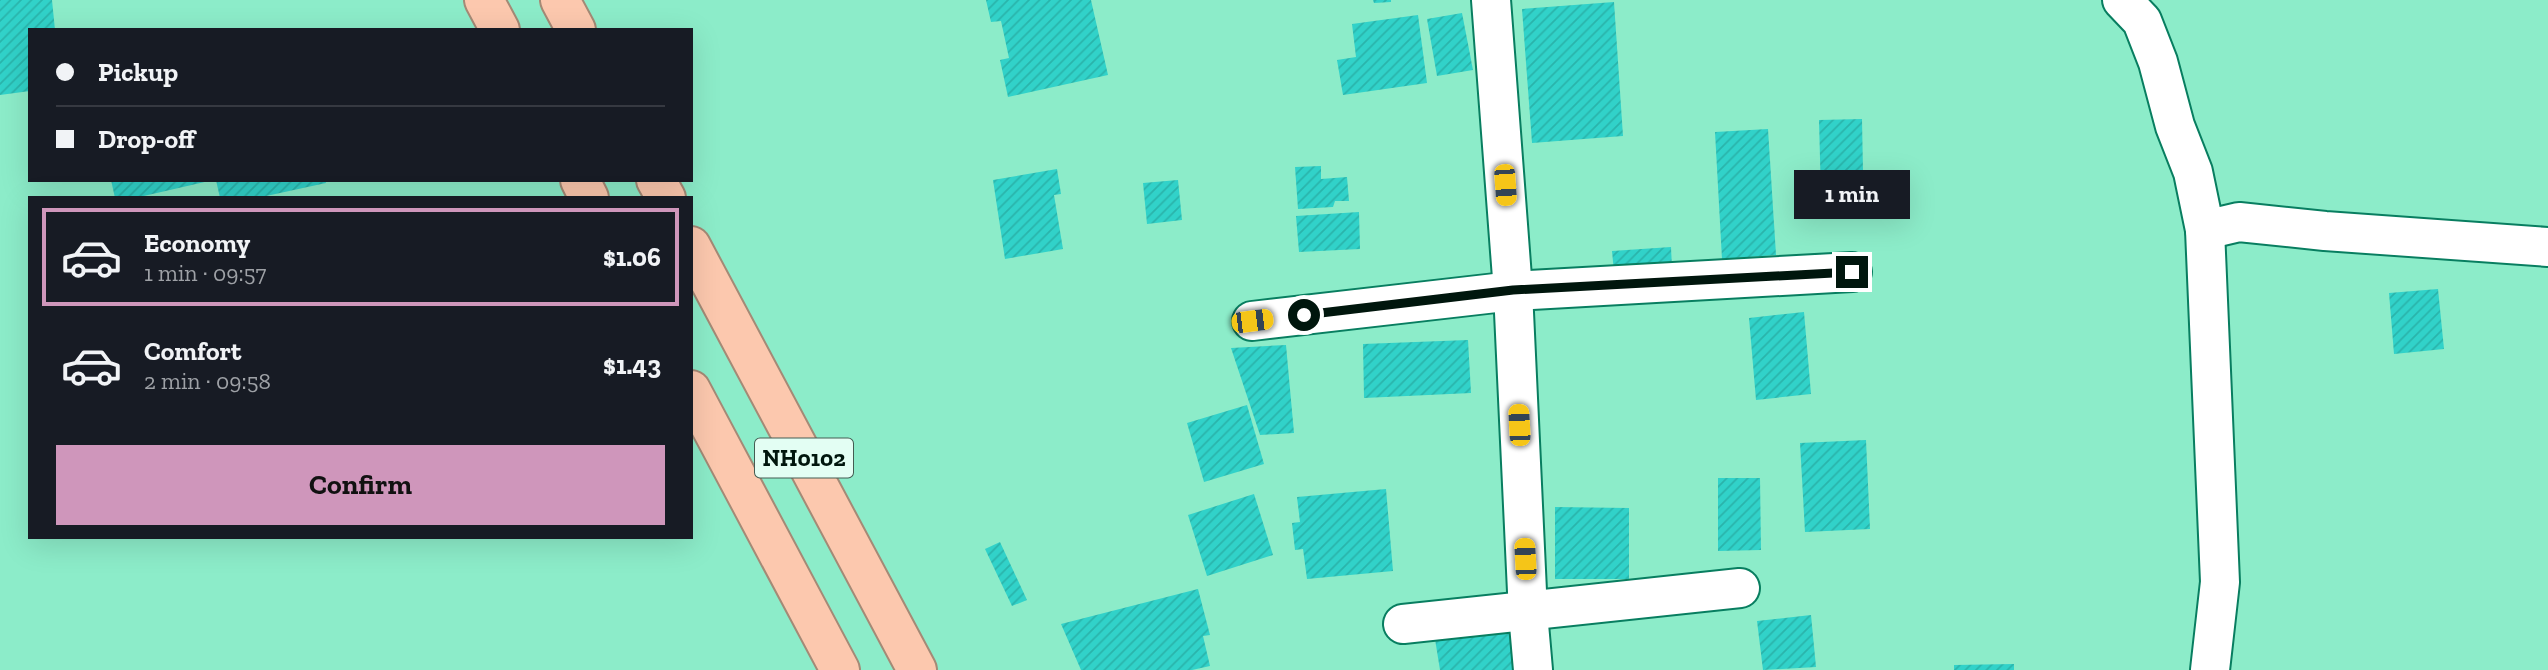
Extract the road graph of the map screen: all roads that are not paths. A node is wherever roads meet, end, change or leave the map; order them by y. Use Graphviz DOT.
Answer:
graph roads {
  1 [pos="484,0"];
  2 [pos="560,0"];
  3 [pos="1491,0"];
  4 [pos="2122,0"];
  5 [pos="499,28"];
  6 [pos="575,28"];
  7 [pos="2205,230"];
  8 [pos="2548,247"];
  9 [pos="693,250"];
  10 [pos="1852,272"];
  11 [pos="1513,290"];
  12 [pos="1252,321"];
  13 [pos="693,394"];
  14 [pos="1740,588"];
  15 [pos="1528,613"];
  16 [pos="1403,624"];
  17 [pos="840,670"];
  18 [pos="917,670"];
  19 [pos="1533,670"];
  20 [pos="2210,670"];
  1 -- 5 [label="highway"];
  2 -- 6 [label="highway"];
  3 -- 11 [label="street"];
  4 -- 7 [label="street"];
  7 -- 8 [label="street"];
  7 -- 20 [label="street"];
  9 -- 18 [label="highway, NH0102"];
  10 -- 11 [label="street"];
  11 -- 12 [label="street"];
  11 -- 15 [label="street"];
  13 -- 17 [label="highway, NH0102"];
  14 -- 15 [label="street"];
  15 -- 16 [label="street"];
  15 -- 19 [label="street"];
}
